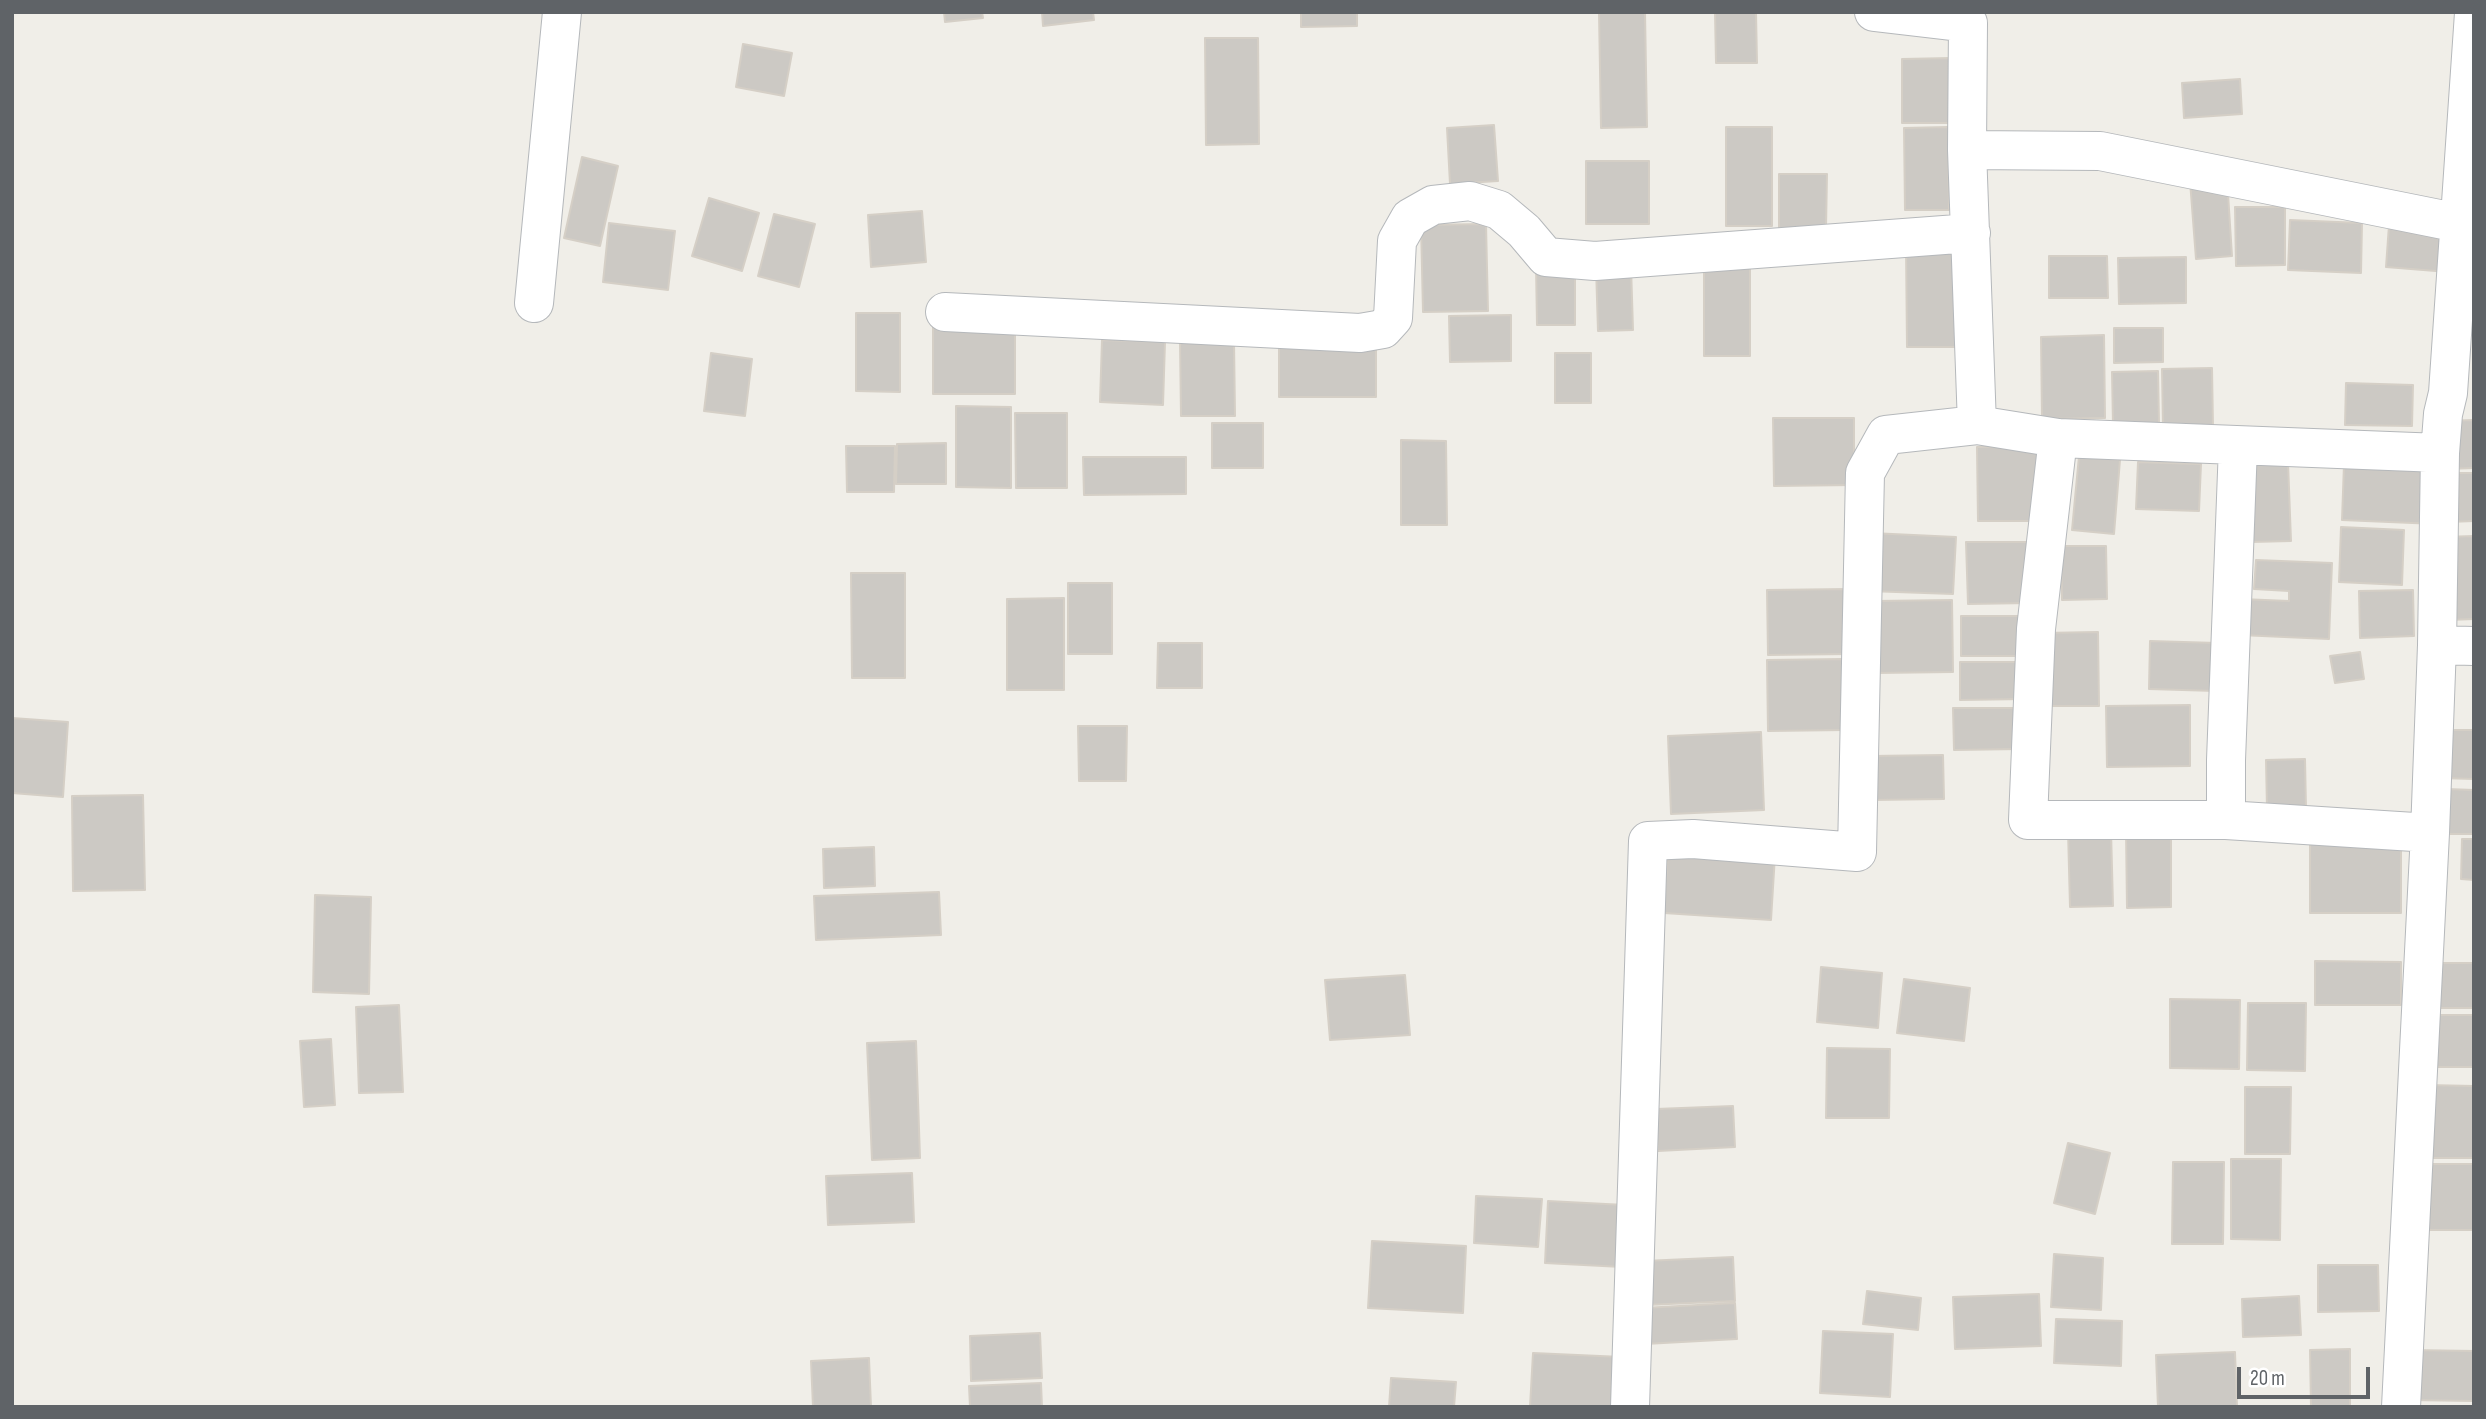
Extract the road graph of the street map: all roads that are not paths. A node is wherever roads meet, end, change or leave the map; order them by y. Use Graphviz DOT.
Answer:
graph roads {
  1 [pos="562,12"];
  2 [pos="1874,12"];
  3 [pos="2474,13"];
  4 [pos="1967,150"];
  5 [pos="2466,223"];
  6 [pos="1971,233"];
  7 [pos="534,303"];
  8 [pos="945,312"];
  9 [pos="1977,425"];
  10 [pos="2057,438"];
  11 [pos="2238,446"];
  12 [pos="2440,453"];
  13 [pos="2455,645"];
  14 [pos="2226,820"];
  15 [pos="2430,833"];
  16 [pos="1630,1407"];
  17 [pos="2401,1407"];
  1 -- 7 [label="street"];
  2 -- 4 [label="street"];
  3 -- 5 [label="street"];
  4 -- 5 [label="street"];
  4 -- 6 [label="street"];
  5 -- 12 [label="street"];
  6 -- 8 [label="street"];
  6 -- 9 [label="street"];
  9 -- 10 [label="street"];
  9 -- 16 [label="street"];
  10 -- 11 [label="street"];
  10 -- 14 [label="street"];
  11 -- 12 [label="street"];
  11 -- 14 [label="street"];
  12 -- 13 [label="street"];
  13 -- 15 [label="street"];
  14 -- 15 [label="street"];
  15 -- 17 [label="street"];
}
